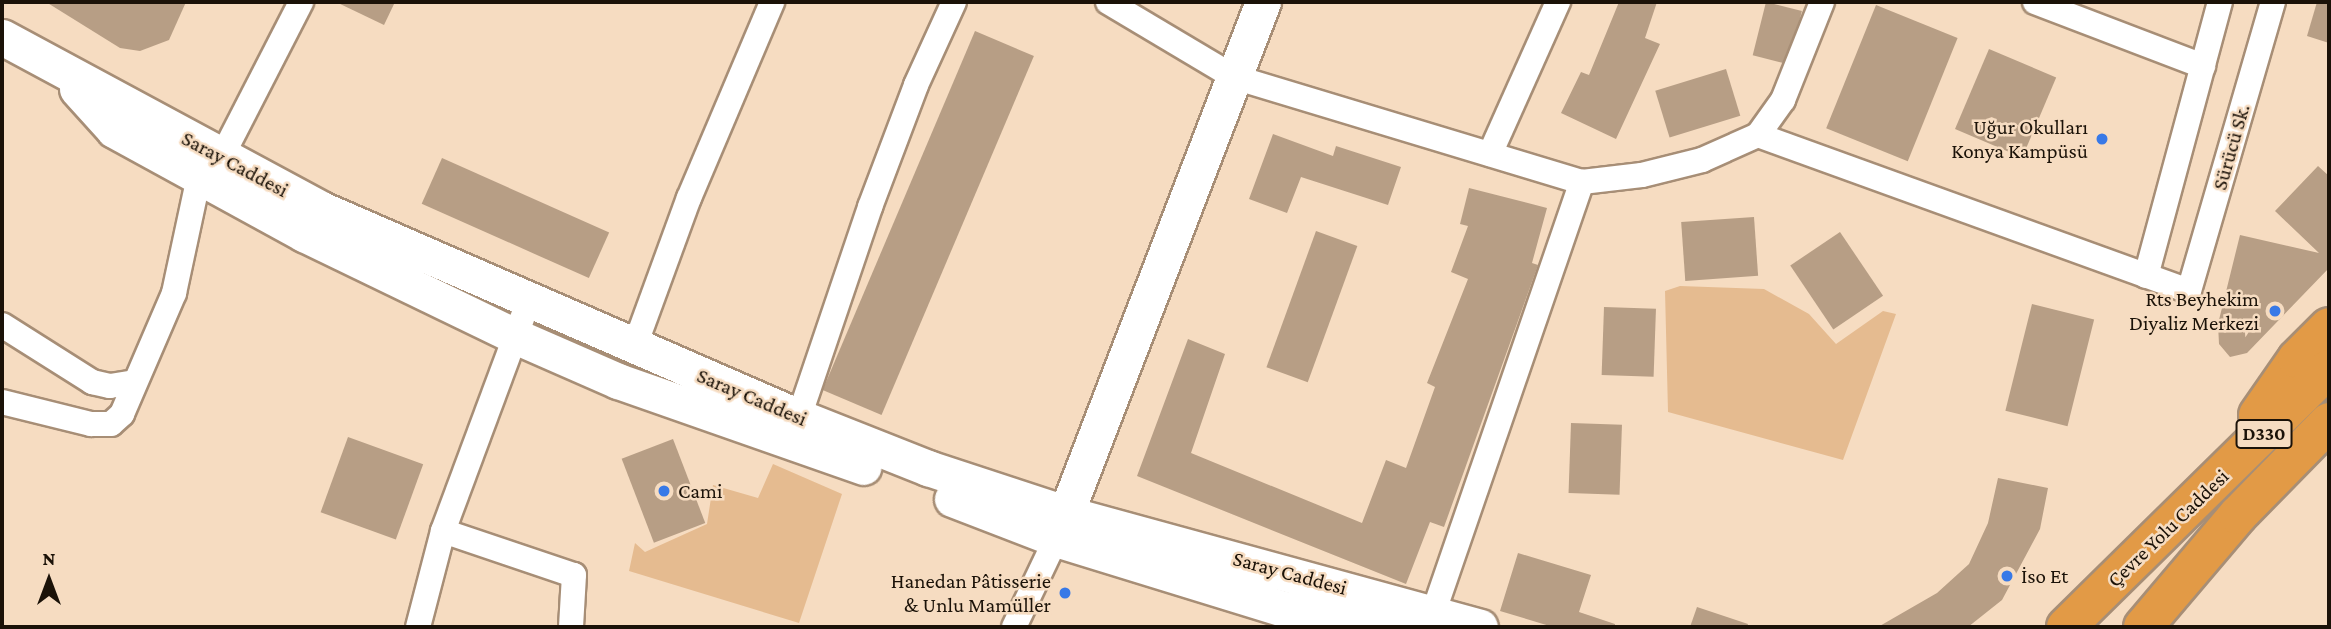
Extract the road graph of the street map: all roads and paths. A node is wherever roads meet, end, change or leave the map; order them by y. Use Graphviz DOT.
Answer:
graph roads {
  1 [pos="301,2"];
  2 [pos="772,2"];
  3 [pos="954,2"];
  4 [pos="1108,2"];
  5 [pos="1263,2"];
  6 [pos="1558,2"];
  7 [pos="1822,2"];
  8 [pos="2035,2"];
  9 [pos="2220,2"];
  10 [pos="2273,2"];
  11 [pos="2,37"];
  12 [pos="2203,66"];
  13 [pos="1234,76"];
  14 [pos="1758,135"];
  15 [pos="1490,154"];
  16 [pos="211,166"];
  17 [pos="1583,183"];
  18 [pos="2146,276"];
  19 [pos="528,302"];
  20 [pos="2,325"];
  21 [pos="2329,327"];
  22 [pos="515,336"];
  23 [pos="634,348"];
  24 [pos="2329,369"];
  25 [pos="135,382"];
  26 [pos="2,402"];
  27 [pos="799,417"];
  28 [pos="2329,422"];
  29 [pos="2329,453"];
  30 [pos="2198,500"];
  31 [pos="1062,526"];
  32 [pos="443,531"];
  33 [pos="1434,611"];
  34 [pos="2150,618"];
  35 [pos="418,627"];
  36 [pos="571,627"];
  37 [pos="1014,627"];
  38 [pos="1398,627"];
  39 [pos="1480,627"];
  40 [pos="2066,627"];
  1 -- 16 [label="street"];
  2 -- 23 [label="street"];
  3 -- 27 [label="street"];
  4 -- 13 [label="street"];
  5 -- 13 [label="street"];
  6 -- 15 [label="street"];
  7 -- 14 [label="street"];
  8 -- 12 [label="street"];
  9 -- 12 [label="street"];
  10 -- 18 [label="street, Sürücü Sk."];
  11 -- 16 [label="street, Saray Caddesi"];
  12 -- 18 [label="street"];
  13 -- 15 [label="street"];
  13 -- 31 [label="street"];
  14 -- 17 [label="street"];
  14 -- 18 [label="street"];
  15 -- 17 [label="street"];
  16 -- 19 [label="street, Saray Caddesi"];
  16 -- 22 [label="street, Saray Caddesi"];
  16 -- 25 [label="street"];
  17 -- 33 [label="street"];
  19 -- 22 [label="street"];
  19 -- 23 [label="street, Saray Caddesi"];
  20 -- 25 [label="street"];
  21 -- 30 [label="highway"];
  22 -- 31 [label="street, Saray Caddesi"];
  22 -- 32 [label="street"];
  23 -- 27 [label="street, Saray Caddesi"];
  24 -- 30 [label="highway, Çevre Yolu Caddesi / D330"];
  25 -- 26 [label="street"];
  27 -- 31 [label="street, Saray Caddesi"];
  28 -- 34 [label="highway, Çevre Yolu Caddesi"];
  29 -- 34 [label="highway"];
  30 -- 40 [label="highway, Çevre Yolu Caddesi / D330"];
  31 -- 33 [label="street, Saray Caddesi"];
  31 -- 37 [label="street"];
  31 -- 38 [label="street, Saray Caddesi"];
  32 -- 35 [label="street"];
  32 -- 36 [label="street"];
  33 -- 39 [label="street, Saray Caddesi"];
}
